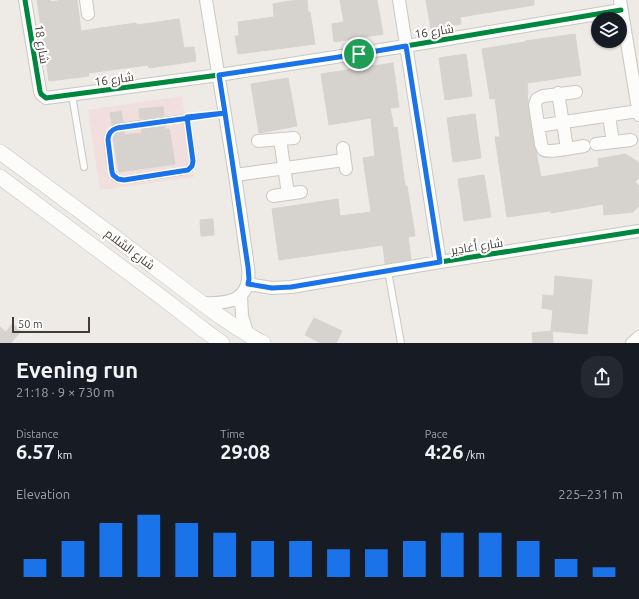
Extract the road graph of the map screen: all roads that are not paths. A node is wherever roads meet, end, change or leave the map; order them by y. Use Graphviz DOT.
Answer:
graph roads {
  1 [pos="25,0"];
  2 [pos="86,0"];
  3 [pos="206,0"];
  4 [pos="399,0"];
  5 [pos="620,5"];
  6 [pos="88,14"];
  7 [pos="406,46"];
  8 [pos="219,75"];
  9 [pos="40,90"];
  10 [pos="576,92"];
  11 [pos="72,94"];
  12 [pos="558,94"];
  13 [pos="225,113"];
  14 [pos="639,113"];
  15 [pos="609,116"];
  16 [pos="187,117"];
  17 [pos="563,122"];
  18 [pos="538,126"];
  19 [pos="294,138"];
  20 [pos="280,139"];
  21 [pos="631,140"];
  22 [pos="258,141"];
  23 [pos="613,142"];
  24 [pos="596,144"];
  25 [pos="584,146"];
  26 [pos="567,148"];
  27 [pos="0,152"];
  28 [pos="344,159"];
  29 [pos="84,167"];
  30 [pos="284,168"];
  31 [pos="235,174"];
  32 [pos="0,177"];
  33 [pos="301,192"];
  34 [pos="288,194"];
  35 [pos="273,196"];
  36 [pos="639,231"];
  37 [pos="440,262"];
  38 [pos="388,271"];
  39 [pos="248,284"];
  40 [pos="241,295"];
  41 [pos="202,303"];
  42 [pos="248,335"];
  43 [pos="639,337"];
  44 [pos="222,343"];
  45 [pos="263,343"];
  46 [pos="401,343"];
  47 [pos="632,343"];
  1 -- 9 [label="street, شارع 18"];
  2 -- 6 [label="street"];
  3 -- 8 [label="street"];
  4 -- 7 [label="street"];
  5 -- 7 [label="street, شارع 16"];
  5 -- 14 [label="street"];
  7 -- 8 [label="street, شارع 16"];
  7 -- 37 [label="street"];
  8 -- 11 [label="street, شارع 16"];
  8 -- 13 [label="street"];
  9 -- 11 [label="street, شارع 16"];
  10 -- 12 [label="street"];
  11 -- 29 [label="lane"];
  12 -- 17 [label="street"];
  12 -- 18 [label="street"];
  13 -- 16 [label="lane"];
  13 -- 31 [label="street"];
  14 -- 15 [label="street"];
  15 -- 17 [label="street"];
  15 -- 23 [label="street"];
  16 -- 16 [label="lane"];
  17 -- 18 [label="street"];
  17 -- 26 [label="street"];
  18 -- 26 [label="street"];
  19 -- 20 [label="street"];
  20 -- 22 [label="street"];
  20 -- 30 [label="street"];
  21 -- 23 [label="street"];
  23 -- 24 [label="street"];
  25 -- 26 [label="street"];
  27 -- 41 [label="street, شارع السَّلام"];
  28 -- 30 [label="street"];
  30 -- 31 [label="street"];
  30 -- 34 [label="street"];
  31 -- 39 [label="street"];
  32 -- 44 [label="street, شارع السَّلام"];
  33 -- 34 [label="street"];
  34 -- 35 [label="street"];
  36 -- 37 [label="street, شارع أَغادِير"];
  37 -- 38 [label="street, شارع أَغادِير"];
  38 -- 39 [label="street, شارع أَغادِير"];
  38 -- 46 [label="lane"];
  39 -- 40 [label="street"];
  40 -- 41 [label="street"];
  40 -- 42 [label="street"];
  41 -- 42 [label="street, شارع السَّلام"];
  42 -- 45 [label="street, شارع السَّلام"];
  43 -- 47 [label="street"];
}
